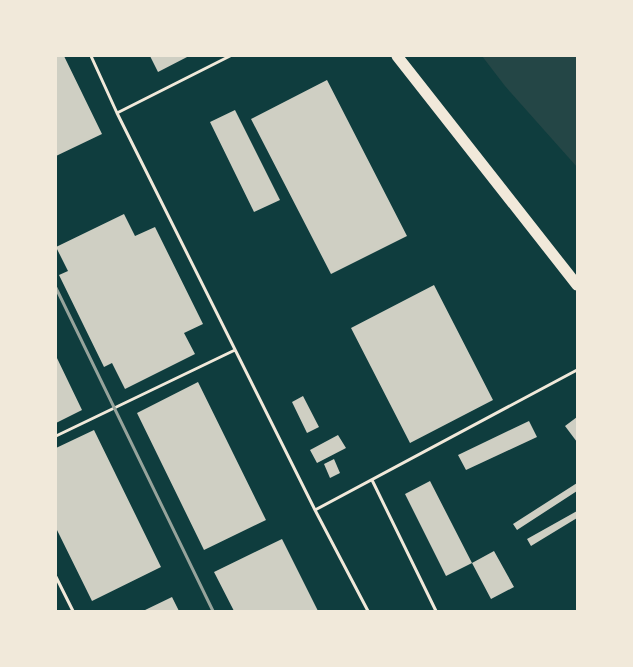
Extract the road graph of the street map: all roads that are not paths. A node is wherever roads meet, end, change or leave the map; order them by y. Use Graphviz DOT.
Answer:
graph roads {
  1 [pos="91,56"];
  2 [pos="230,56"];
  3 [pos="397,56"];
  4 [pos="117,113"];
  5 [pos="577,285"];
  6 [pos="235,350"];
  7 [pos="577,370"];
  8 [pos="56,436"];
  9 [pos="372,480"];
  10 [pos="315,510"];
  11 [pos="56,577"];
  12 [pos="73,611"];
  13 [pos="368,611"];
  14 [pos="436,611"];
  1 -- 4 [label="lane"];
  2 -- 4 [label="lane"];
  3 -- 5 [label="highway"];
  4 -- 6 [label="lane"];
  6 -- 8 [label="lane"];
  6 -- 10 [label="lane"];
  7 -- 9 [label="lane"];
  9 -- 10 [label="lane"];
  9 -- 14 [label="lane"];
  10 -- 13 [label="lane"];
  11 -- 12 [label="lane"];
}
